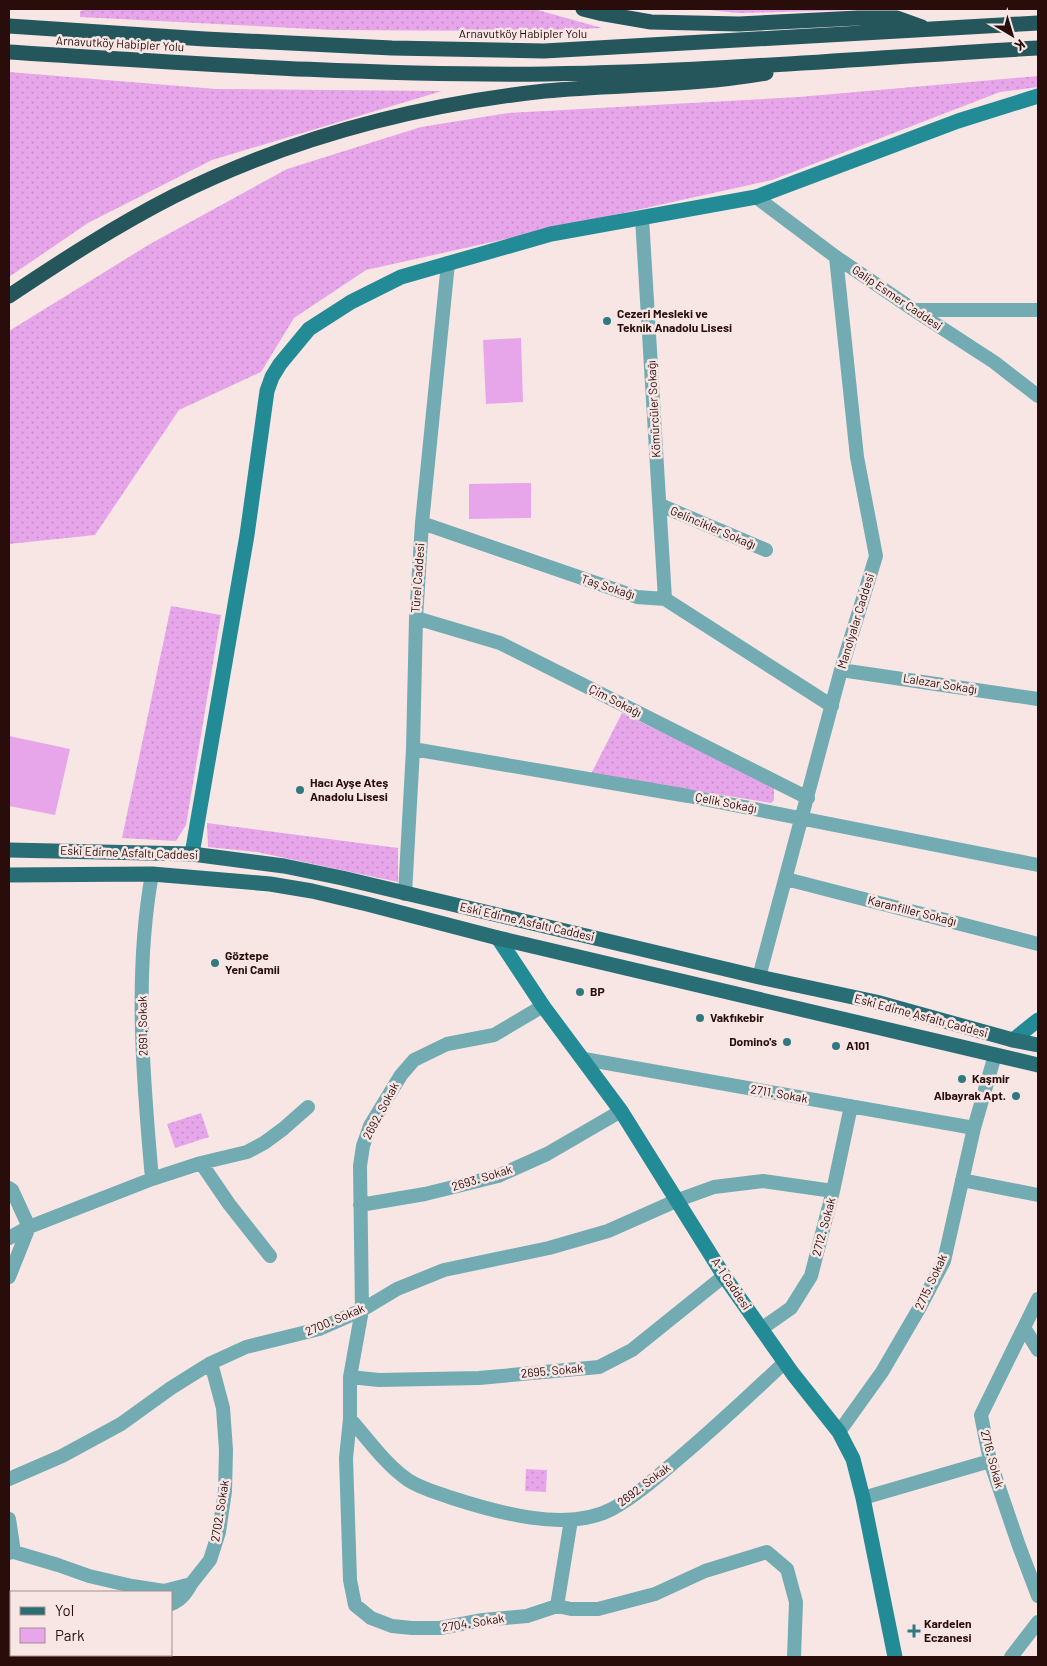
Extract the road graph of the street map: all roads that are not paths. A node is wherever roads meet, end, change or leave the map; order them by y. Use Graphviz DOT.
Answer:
graph roads {
  1 [pos="583,9"];
  2 [pos="1038,23"];
  3 [pos="9,26"];
  4 [pos="928,29"];
  5 [pos="1038,48"];
  6 [pos="9,52"];
  7 [pos="831,60"];
  8 [pos="1038,96"];
  9 [pos="756,197"];
  10 [pos="642,218"];
  11 [pos="836,257"];
  12 [pos="448,263"];
  13 [pos="9,296"];
  14 [pos="914,310"];
  15 [pos="1038,310"];
  16 [pos="1038,396"];
  17 [pos="660,505"];
  18 [pos="422,523"];
  19 [pos="766,550"];
  20 [pos="665,599"];
  21 [pos="416,618"];
  22 [pos="841,670"];
  23 [pos="1038,699"];
  24 [pos="832,706"];
  25 [pos="413,749"];
  26 [pos="808,798"];
  27 [pos="802,818"];
  28 [pos="9,850"];
  29 [pos="192,854"];
  30 [pos="1038,865"];
  31 [pos="152,874"];
  32 [pos="9,875"];
  33 [pos="786,879"];
  34 [pos="405,894"];
  35 [pos="505,918"];
  36 [pos="498,938"];
  37 [pos="1038,944"];
  38 [pos="759,977"];
  39 [pos="543,1006"];
  40 [pos="1038,1020"];
  41 [pos="1013,1040"];
  42 [pos="1038,1045"];
  43 [pos="995,1055"];
  44 [pos="584,1060"];
  45 [pos="1038,1065"];
  46 [pos="308,1106"];
  47 [pos="851,1106"];
  48 [pos="621,1111"];
  49 [pos="974,1128"];
  50 [pos="201,1163"];
  51 [pos="152,1179"];
  52 [pos="962,1180"];
  53 [pos="9,1188"];
  54 [pos="833,1191"];
  55 [pos="1038,1195"];
  56 [pos="678,1200"];
  57 [pos="360,1205"];
  58 [pos="30,1227"];
  59 [pos="9,1238"];
  60 [pos="270,1256"];
  61 [pos="724,1276"];
  62 [pos="9,1277"];
  63 [pos="1038,1300"];
  64 [pos="362,1310"];
  65 [pos="1025,1328"];
  66 [pos="761,1329"];
  67 [pos="1038,1350"];
  68 [pos="785,1362"];
  69 [pos="211,1363"];
  70 [pos="350,1377"];
  71 [pos="350,1419"];
  72 [pos="839,1432"];
  73 [pos="990,1461"];
  74 [pos="9,1479"];
  75 [pos="863,1498"];
  76 [pos="9,1519"];
  77 [pos="571,1520"];
  78 [pos="11,1552"];
  79 [pos="191,1584"];
  80 [pos="1038,1596"];
  81 [pos="172,1604"];
  82 [pos="557,1606"];
  83 [pos="1038,1622"];
  84 [pos="794,1657"];
  85 [pos="895,1657"];
  86 [pos="1011,1657"];
  1 -- 4 [label="highway"];
  2 -- 4 [label="highway, Arnavutköy Habipler Yolu"];
  3 -- 4 [label="highway, Arnavutköy Habipler Yolu"];
  5 -- 7 [label="highway, Arnavutköy Habipler Yolu"];
  6 -- 7 [label="highway, Arnavutköy Habipler Yolu"];
  7 -- 13 [label="highway"];
  8 -- 9 [label="street"];
  9 -- 10 [label="street"];
  9 -- 11 [label="street, Galip Esmer Caddesi"];
  10 -- 12 [label="street"];
  10 -- 17 [label="street, Kömürcüler Sokağı"];
  11 -- 14 [label="street, Galip Esmer Caddesi"];
  11 -- 22 [label="street, Manolyalar Caddesi"];
  12 -- 18 [label="street, Türel Caddesi"];
  12 -- 29 [label="street"];
  14 -- 15 [label="street"];
  14 -- 16 [label="street, Galip Esmer Caddesi"];
  17 -- 19 [label="street, Gelincikler Sokağı"];
  17 -- 20 [label="street, Kömürcüler Sokağı"];
  18 -- 20 [label="street, Taş Sokağı"];
  18 -- 21 [label="street, Türel Caddesi"];
  20 -- 24 [label="street, Taş Sokağı"];
  21 -- 25 [label="street, Türel Caddesi"];
  21 -- 26 [label="street, Çim Sokağı"];
  22 -- 23 [label="street, Lalezar Sokağı"];
  22 -- 24 [label="street, Manolyalar Caddesi"];
  24 -- 26 [label="street, Manolyalar Caddesi"];
  25 -- 27 [label="street, Çelik Sokağı"];
  25 -- 34 [label="street, Türel Caddesi"];
  26 -- 27 [label="street, Manolyalar Caddesi"];
  27 -- 30 [label="street, Çelik Sokağı"];
  27 -- 33 [label="street, Manolyalar Caddesi"];
  28 -- 29 [label="main road, Eski Edirne Asfaltı Caddesi"];
  29 -- 34 [label="main road, Eski Edirne Asfaltı Caddesi"];
  31 -- 32 [label="main road, Eski Edirne Asfaltı Caddesi"];
  31 -- 36 [label="main road, Eski Edirne Asfaltı Caddesi"];
  31 -- 51 [label="street, 2691. Sokak"];
  33 -- 37 [label="street, Karanfiller Sokağı"];
  33 -- 38 [label="street, Manolyalar Caddesi"];
  34 -- 35 [label="main road, Eski Edirne Asfaltı Caddesi"];
  35 -- 36 [label="main road"];
  35 -- 38 [label="main road, Eski Edirne Asfaltı Caddesi"];
  36 -- 39 [label="street, A-1 Caddesi"];
  36 -- 43 [label="main road, Eski Edirne Asfaltı Caddesi"];
  38 -- 41 [label="main road, Eski Edirne Asfaltı Caddesi"];
  39 -- 44 [label="street, A-1 Caddesi"];
  39 -- 57 [label="street, 2692. Sokak"];
  40 -- 41 [label="street"];
  41 -- 42 [label="main road, Eski Edirne Asfaltı Caddesi"];
  41 -- 43 [label="main road"];
  43 -- 45 [label="main road, Eski Edirne Asfaltı Caddesi"];
  43 -- 49 [label="street, 2715. Sokak"];
  44 -- 47 [label="street, 2711. Sokak"];
  44 -- 48 [label="street, A-1 Caddesi"];
  46 -- 50 [label="street"];
  47 -- 49 [label="street, 2711. Sokak"];
  47 -- 54 [label="street, 2712. Sokak"];
  48 -- 56 [label="street, A-1 Caddesi"];
  48 -- 57 [label="street, 2693. Sokak"];
  49 -- 52 [label="street, 2715. Sokak"];
  50 -- 51 [label="street"];
  50 -- 60 [label="street"];
  51 -- 58 [label="street"];
  52 -- 55 [label="street"];
  52 -- 72 [label="street, 2715. Sokak"];
  53 -- 58 [label="street"];
  54 -- 56 [label="street, 2700. Sokak"];
  54 -- 66 [label="street, 2712. Sokak"];
  56 -- 61 [label="street, A-1 Caddesi"];
  56 -- 64 [label="street, 2700. Sokak"];
  57 -- 64 [label="street, 2692. Sokak"];
  58 -- 59 [label="street"];
  58 -- 62 [label="street"];
  61 -- 66 [label="street, A-1 Caddesi"];
  61 -- 70 [label="street, 2695. Sokak"];
  63 -- 65 [label="street, 2716. Sokak"];
  64 -- 69 [label="street, 2700. Sokak"];
  64 -- 70 [label="street, 2704. Sokak"];
  65 -- 67 [label="street"];
  65 -- 73 [label="street, 2716. Sokak"];
  66 -- 68 [label="street, A-1 Caddesi"];
  68 -- 72 [label="street, A-1 Caddesi"];
  68 -- 77 [label="street, 2692. Sokak"];
  69 -- 74 [label="street, 2700. Sokak"];
  69 -- 79 [label="street, 2702. Sokak"];
  70 -- 71 [label="street, 2704. Sokak"];
  71 -- 77 [label="street, 2692. Sokak"];
  71 -- 82 [label="street, 2704. Sokak"];
  72 -- 75 [label="street, A-1 Caddesi"];
  73 -- 75 [label="street"];
  73 -- 80 [label="street, 2716. Sokak"];
  75 -- 85 [label="street, A-1 Caddesi"];
  76 -- 78 [label="street"];
  77 -- 82 [label="street"];
  78 -- 79 [label="street"];
  79 -- 81 [label="street, 2702. Sokak"];
  82 -- 84 [label="street, 2704. Sokak"];
  83 -- 86 [label="street"];
}
